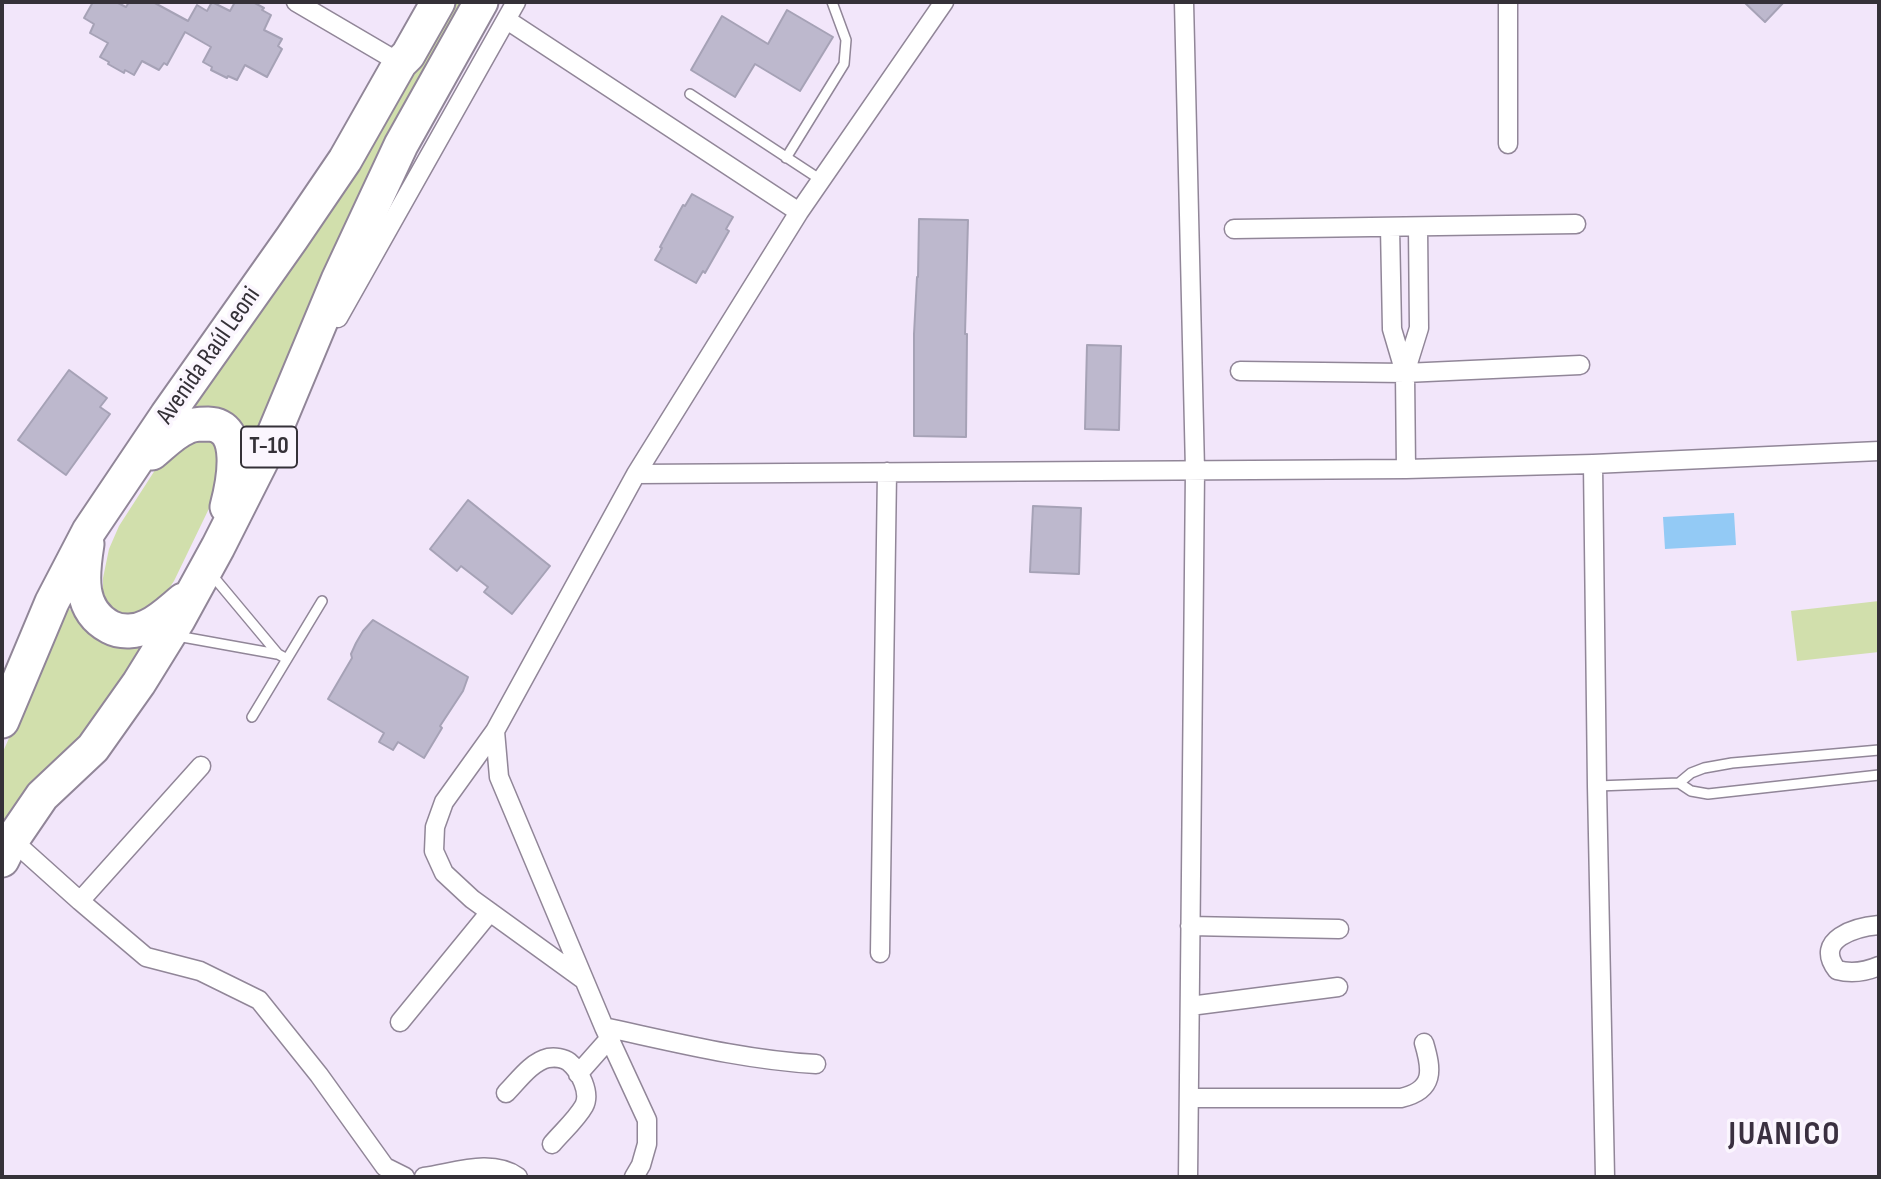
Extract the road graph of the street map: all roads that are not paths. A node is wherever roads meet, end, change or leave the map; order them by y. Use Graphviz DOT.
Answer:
graph roads {
  1 [pos="296,2"];
  2 [pos="438,2"];
  3 [pos="516,2"];
  4 [pos="832,2"];
  5 [pos="944,2"];
  6 [pos="1184,2"];
  7 [pos="1508,2"];
  8 [pos="494,11"];
  9 [pos="400,63"];
  10 [pos="690,94"];
  11 [pos="1508,144"];
  12 [pos="786,158"];
  13 [pos="821,180"];
  14 [pos="799,212"];
  15 [pos="1576,224"];
  16 [pos="1418,226"];
  17 [pos="1390,227"];
  18 [pos="1234,229"];
  19 [pos="1580,365"];
  20 [pos="1240,371"];
  21 [pos="1405,373"];
  22 [pos="1879,451"];
  23 [pos="1593,464"];
  24 [pos="1406,469"];
  25 [pos="1195,470"];
  26 [pos="887,472"];
  27 [pos="636,474"];
  28 [pos="123,480"];
  29 [pos="89,531"];
  30 [pos="206,569"];
  31 [pos="322,601"];
  32 [pos="169,635"];
  33 [pos="283,657"];
  34 [pos="23,669"];
  35 [pos="2,695"];
  36 [pos="252,717"];
  37 [pos="2,722"];
  38 [pos="495,731"];
  39 [pos="1879,750"];
  40 [pos="201,766"];
  41 [pos="1879,775"];
  42 [pos="1679,783"];
  43 [pos="1597,786"];
  44 [pos="7,850"];
  45 [pos="80,901"];
  46 [pos="490,912"];
  47 [pos="1879,925"];
  48 [pos="1190,926"];
  49 [pos="1339,929"];
  50 [pos="880,953"];
  51 [pos="1879,966"];
  52 [pos="584,980"];
  53 [pos="1338,987"];
  54 [pos="1190,1006"];
  55 [pos="400,1022"];
  56 [pos="606,1033"];
  57 [pos="1424,1043"];
  58 [pos="816,1065"];
  59 [pos="578,1074"];
  60 [pos="506,1093"];
  61 [pos="1189,1098"];
  62 [pos="552,1144"];
  63 [pos="405,1177"];
  64 [pos="424,1177"];
  65 [pos="519,1177"];
  66 [pos="634,1177"];
  67 [pos="1188,1177"];
  68 [pos="1605,1177"];
  1 -- 9 [label="street"];
  2 -- 9 [label="highway, Avenida Raúl Leoni"];
  3 -- 8 [label="street"];
  4 -- 12 [label="lane"];
  5 -- 13 [label="street"];
  6 -- 25 [label="street"];
  7 -- 11 [label="street"];
  8 -- 14 [label="street"];
  8 -- 30 [label="highway, T-10"];
  9 -- 28 [label="highway, Avenida Raúl Leoni"];
  10 -- 12 [label="lane"];
  12 -- 13 [label="lane"];
  13 -- 14 [label="street"];
  14 -- 27 [label="street"];
  15 -- 16 [label="street"];
  16 -- 17 [label="street"];
  16 -- 21 [label="street"];
  17 -- 18 [label="street"];
  17 -- 21 [label="street"];
  19 -- 21 [label="street"];
  20 -- 21 [label="street"];
  21 -- 24 [label="street"];
  22 -- 23 [label="street"];
  23 -- 24 [label="street"];
  23 -- 43 [label="street"];
  24 -- 25 [label="street"];
  25 -- 26 [label="street"];
  25 -- 48 [label="street"];
  26 -- 27 [label="street"];
  26 -- 50 [label="street"];
  27 -- 38 [label="street"];
  28 -- 29 [label="highway, Avenida Raúl Leoni"];
  28 -- 30 [label="highway"];
  29 -- 30 [label="highway"];
  29 -- 34 [label="highway, Avenida Raúl Leoni"];
  30 -- 32 [label="highway, T-10"];
  30 -- 33 [label="lane"];
  31 -- 33 [label="lane"];
  32 -- 33 [label="lane"];
  32 -- 44 [label="highway, T-10"];
  33 -- 36 [label="lane"];
  34 -- 35 [label="street"];
  34 -- 37 [label="highway, Avenida Raúl Leoni"];
  38 -- 46 [label="street"];
  38 -- 52 [label="street"];
  39 -- 42 [label="lane"];
  40 -- 45 [label="street"];
  41 -- 42 [label="lane"];
  42 -- 43 [label="lane"];
  43 -- 68 [label="street"];
  44 -- 45 [label="street"];
  45 -- 63 [label="street"];
  46 -- 52 [label="street"];
  46 -- 55 [label="street"];
  47 -- 51 [label="street"];
  48 -- 49 [label="street"];
  48 -- 54 [label="street"];
  52 -- 56 [label="street"];
  53 -- 54 [label="street"];
  54 -- 61 [label="street"];
  56 -- 58 [label="street"];
  56 -- 59 [label="street"];
  56 -- 66 [label="street"];
  57 -- 61 [label="street"];
  59 -- 60 [label="street"];
  59 -- 62 [label="street"];
  61 -- 67 [label="street"];
  64 -- 65 [label="street"];
}
